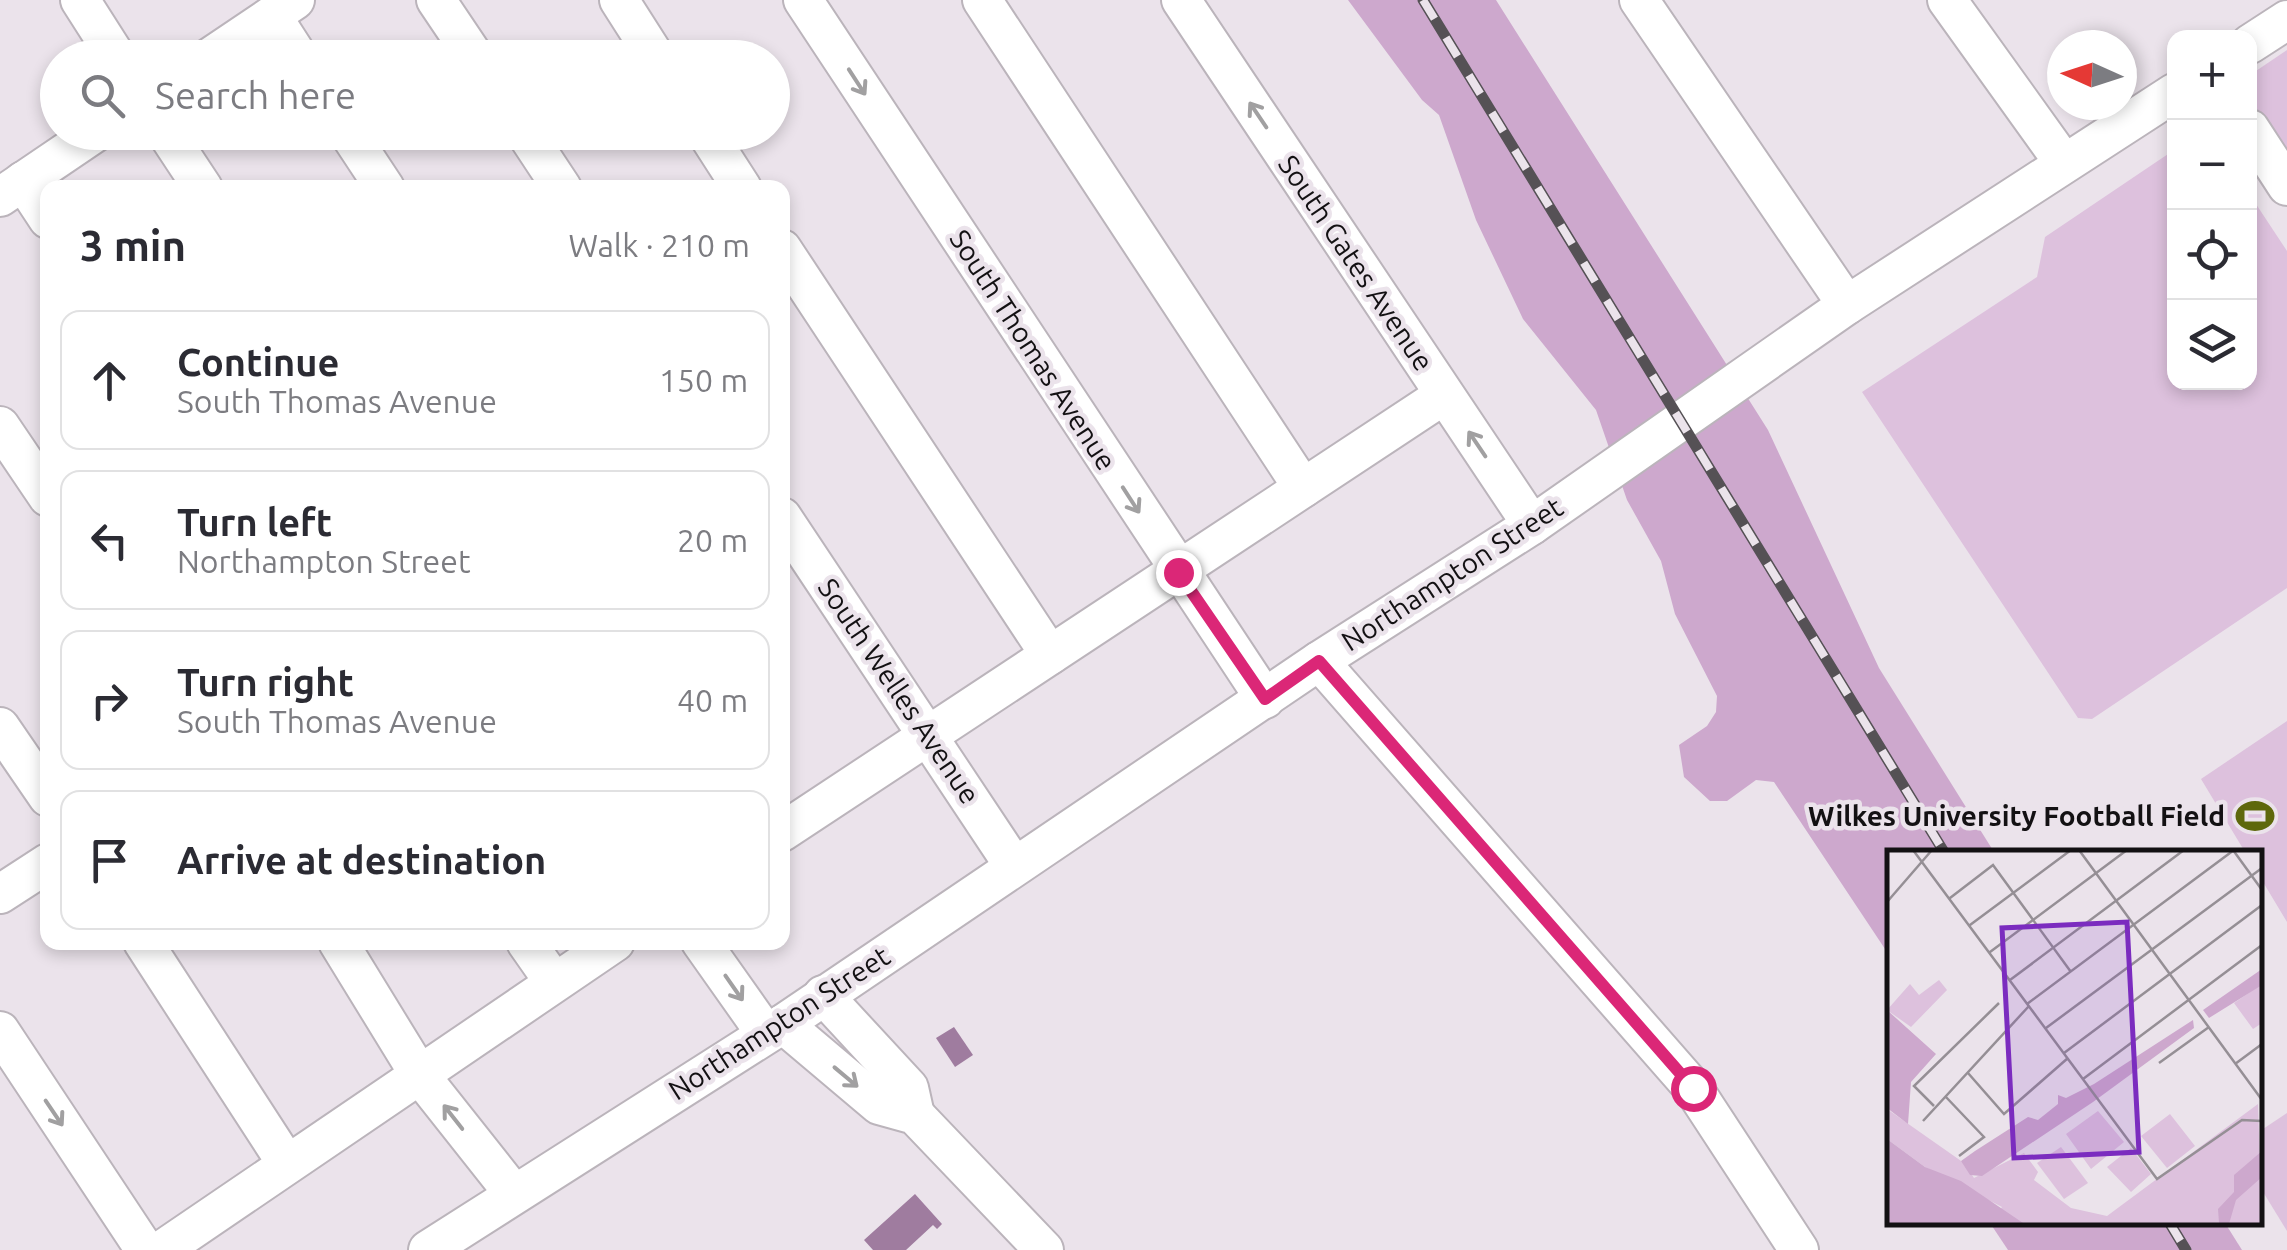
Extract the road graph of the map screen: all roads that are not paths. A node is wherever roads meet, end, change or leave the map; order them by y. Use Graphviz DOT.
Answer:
graph roads {
  1 [pos="80,0"];
  2 [pos="436,0"];
  3 [pos="618,0"];
  4 [pos="803,0"];
  5 [pos="982,0"];
  6 [pos="1181,0"];
  7 [pos="1639,0"];
  8 [pos="1947,0"];
  9 [pos="284,8"];
  10 [pos="2287,20"];
  11 [pos="2257,39"];
  12 [pos="106,40"];
  13 [pos="236,40"];
  14 [pos="294,40"];
  15 [pos="463,40"];
  16 [pos="644,40"];
  17 [pos="2167,96"];
  18 [pos="2257,140"];
  19 [pos="69,150"];
  20 [pos="178,150"];
  21 [pos="360,150"];
  22 [pos="537,150"];
  23 [pos="718,150"];
  24 [pos="2064,162"];
  25 [pos="197,180"];
  26 [pos="380,180"];
  27 [pos="557,180"];
  28 [pos="737,180"];
  29 [pos="2287,186"];
  30 [pos="12,189"];
  31 [pos="40,212"];
  32 [pos="790,261"];
  33 [pos="1847,304"];
  34 [pos="1444,395"];
  35 [pos="0,426"];
  36 [pos="40,484"];
  37 [pos="1303,488"];
  38 [pos="1532,525"];
  39 [pos="790,529"];
  40 [pos="1178,572"];
  41 [pos="1050,655"];
  42 [pos="1319,661"];
  43 [pos="1265,699"];
  44 [pos="0,726"];
  45 [pos="929,735"];
  46 [pos="40,786"];
  47 [pos="790,813"];
  48 [pos="1014,866"];
  49 [pos="40,868"];
  50 [pos="0,894"];
  51 [pos="148,950"];
  52 [pos="343,950"];
  53 [pos="532,950"];
  54 [pos="603,950"];
  55 [pos="708,950"];
  56 [pos="554,982"];
  57 [pos="823,995"];
  58 [pos="775,1029"];
  59 [pos="0,1032"];
  60 [pos="419,1074"];
  61 [pos="915,1114"];
  62 [pos="287,1164"];
  63 [pos="514,1194"];
  64 [pos="145,1250"];
  65 [pos="162,1250"];
  66 [pos="428,1250"];
  67 [pos="1044,1250"];
  68 [pos="1799,1250"];
  1 -- 12 [label="street"];
  2 -- 15 [label="street"];
  3 -- 16 [label="street"];
  4 -- 40 [label="street, South Thomas Avenue, one-way"];
  5 -- 37 [label="street"];
  34 -- 6 [label="street, South Gates Avenue, one-way"];
  7 -- 33 [label="street"];
  8 -- 24 [label="street"];
  9 -- 13 [label="street"];
  9 -- 14 [label="street"];
  10 -- 11 [label="street"];
  17 -- 24 [label="street, Northampton Street"];
  18 -- 29 [label="street"];
  19 -- 30 [label="street"];
  20 -- 25 [label="street"];
  21 -- 26 [label="street"];
  22 -- 27 [label="street"];
  23 -- 28 [label="street"];
  24 -- 33 [label="street, Northampton Street"];
  30 -- 31 [label="street"];
  32 -- 41 [label="street"];
  33 -- 38 [label="street, Northampton Street"];
  34 -- 37 [label="street"];
  38 -- 34 [label="street, South Gates Avenue, one-way"];
  35 -- 36 [label="street"];
  37 -- 40 [label="street"];
  38 -- 42 [label="street, Northampton Street"];
  39 -- 45 [label="street, South Welles Avenue"];
  40 -- 41 [label="street"];
  40 -- 43 [label="street, South Thomas Avenue"];
  41 -- 45 [label="street"];
  42 -- 43 [label="street, Northampton Street"];
  42 -- 68 [label="street"];
  43 -- 48 [label="street, Northampton Street"];
  44 -- 46 [label="street"];
  45 -- 47 [label="street"];
  45 -- 48 [label="street, South Welles Avenue"];
  48 -- 57 [label="street, Northampton Street"];
  49 -- 50 [label="street"];
  51 -- 62 [label="street"];
  52 -- 60 [label="street"];
  53 -- 56 [label="street"];
  54 -- 56 [label="street"];
  55 -- 58 [label="street, one-way"];
  56 -- 60 [label="street"];
  57 -- 58 [label="street, Northampton Street"];
  57 -- 61 [label="street"];
  58 -- 61 [label="street, one-way"];
  58 -- 63 [label="street, Northampton Street"];
  59 -- 64 [label="street, one-way"];
  60 -- 62 [label="street"];
  63 -- 60 [label="street, one-way"];
  61 -- 67 [label="street"];
  62 -- 65 [label="street"];
  63 -- 66 [label="street, Northampton Street"];
}
